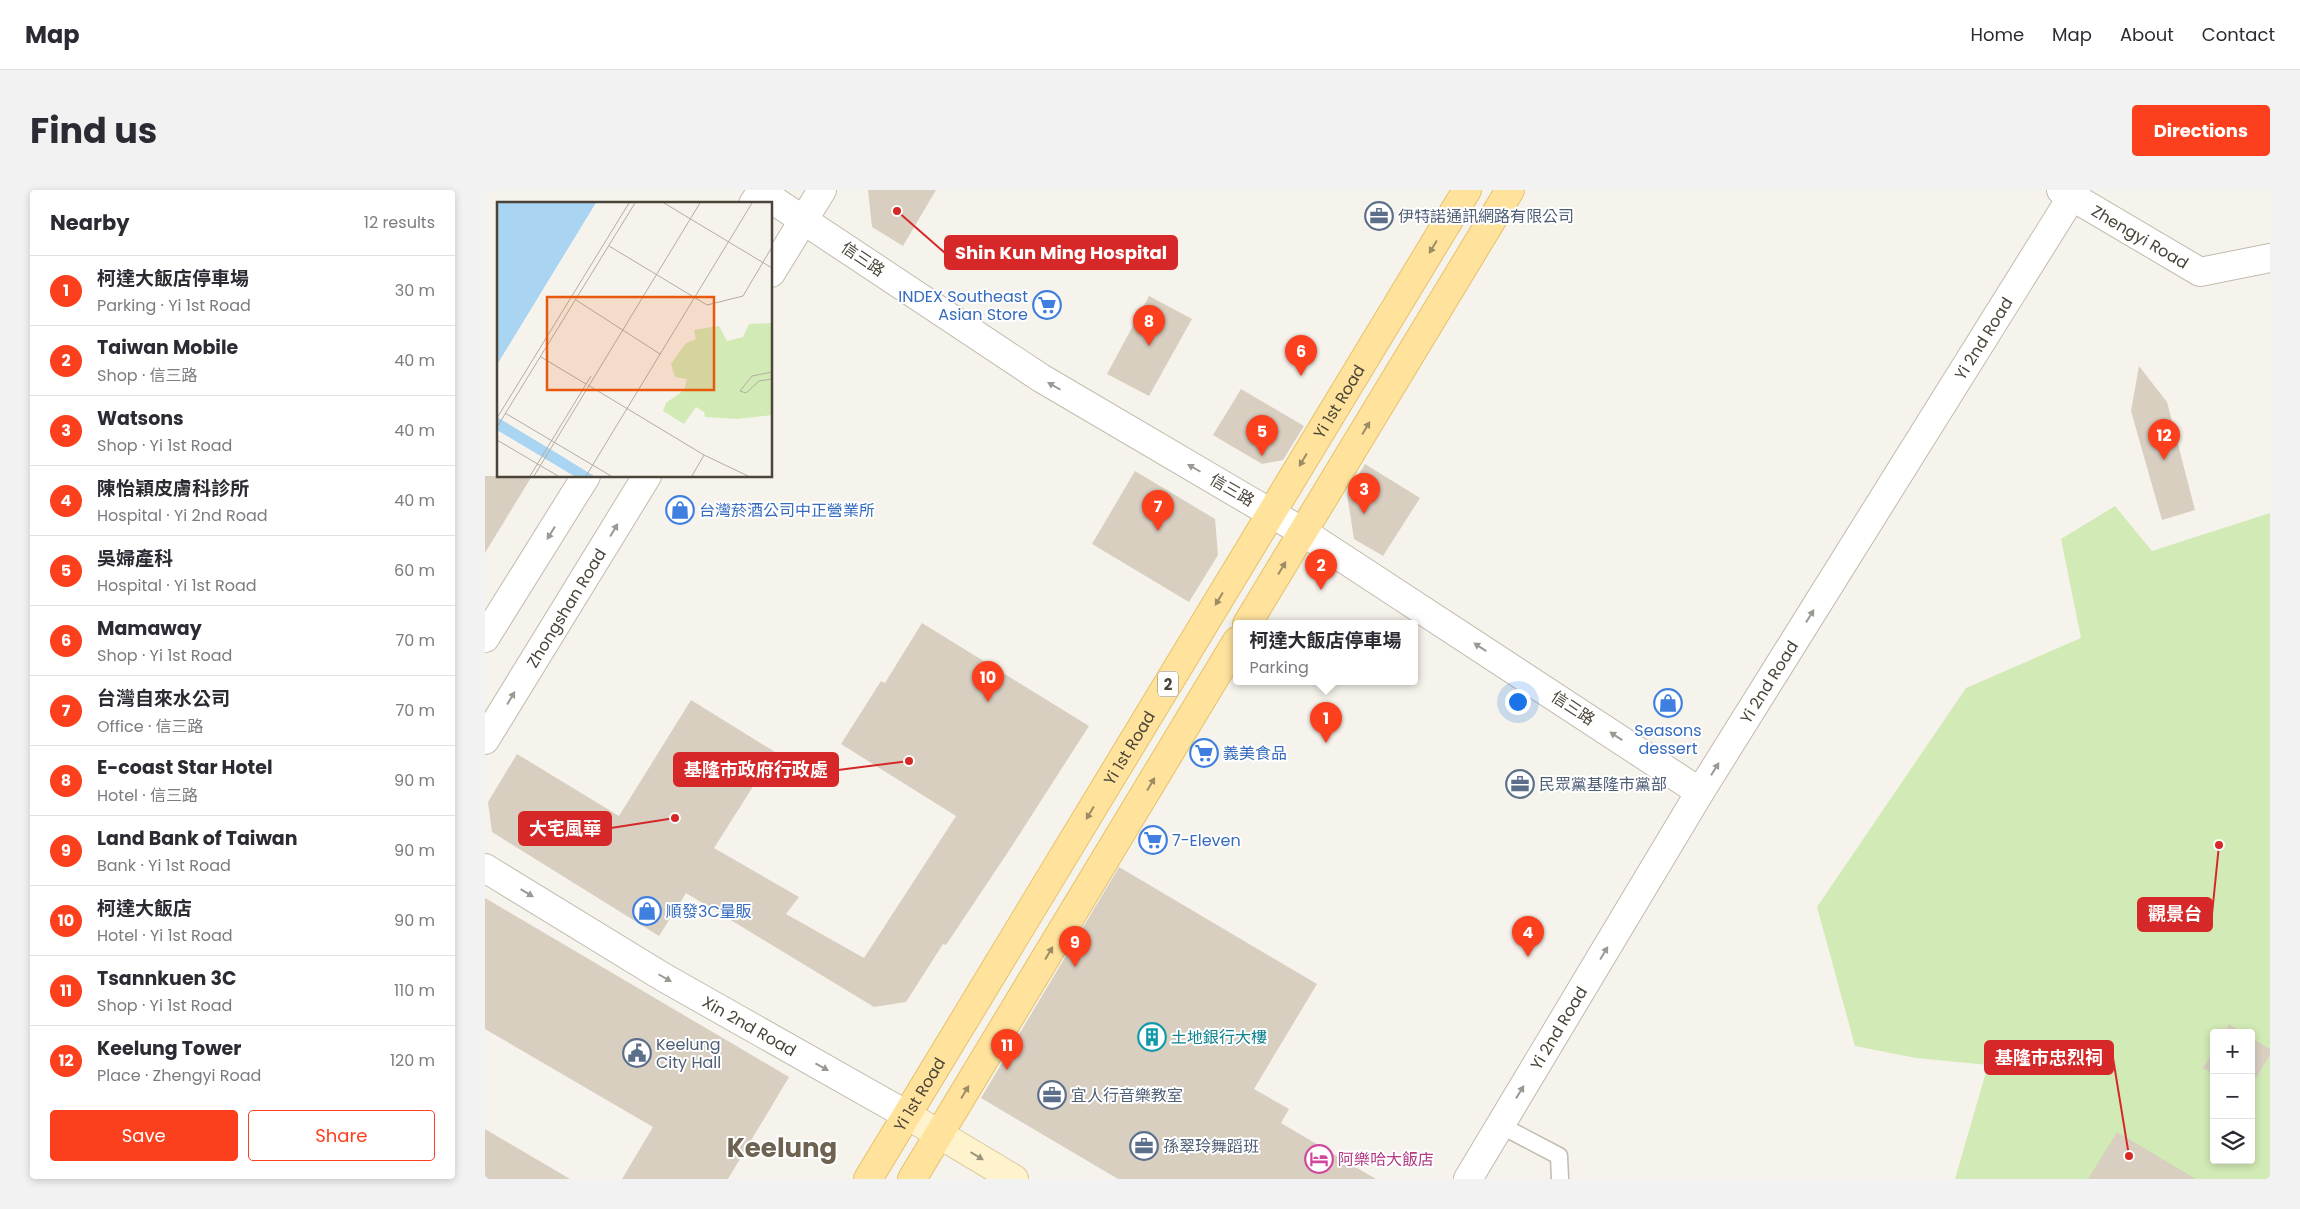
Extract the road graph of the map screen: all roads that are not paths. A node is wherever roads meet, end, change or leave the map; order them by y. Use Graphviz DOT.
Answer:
graph roads {
  1 [pos="822,190"];
  2 [pos="1467,190"];
  3 [pos="1510,190"];
  4 [pos="2070,192"];
  5 [pos="759,195"];
  6 [pos="772,202"];
  7 [pos="773,203"];
  8 [pos="804,220"];
  9 [pos="2270,258"];
  10 [pos="773,270"];
  11 [pos="585,478"];
  12 [pos="646,478"];
  13 [pos="1271,513"];
  14 [pos="1303,532"];
  15 [pos="1249,620"];
  16 [pos="485,638"];
  17 [pos="1233,648"];
  18 [pos="485,740"];
  19 [pos="1700,792"];
  20 [pos="485,868"];
  21 [pos="907,1115"];
  22 [pos="1499,1125"];
  23 [pos="939,1134"];
  24 [pos="868,1179"];
  25 [pos="912,1179"];
  26 [pos="1014,1179"];
  27 [pos="1468,1179"];
  28 [pos="1560,1179"];
  1 -- 8 [label="street"];
  2 -- 13 [label="main road, Yi 1st Road / 2, one-way"];
  14 -- 3 [label="main road, one-way"];
  4 -- 9 [label="street, Zhengyi Road"];
  19 -- 4 [label="street, Yi 2nd Road, one-way"];
  5 -- 6 [label="street, 信三路"];
  7 -- 8 [label="street, 信三路"];
  8 -- 10 [label="street"];
  13 -- 8 [label="street, 信三路, one-way"];
  11 -- 16 [label="street, one-way"];
  18 -- 12 [label="street, Zhongshan Road, one-way"];
  13 -- 14 [label="street, 信三路"];
  13 -- 21 [label="main road, Yi 1st Road / 2, one-way"];
  15 -- 14 [label="main road, one-way"];
  19 -- 14 [label="street, 信三路, one-way"];
  23 -- 17 [label="main road, 2, one-way"];
  22 -- 19 [label="street, Yi 2nd Road, one-way"];
  20 -- 21 [label="street, Xin 2nd Road, one-way"];
  21 -- 23 [label="main road, Xin 2nd Road"];
  21 -- 24 [label="main road, Yi 1st Road / 2"];
  22 -- 27 [label="street, Yi 2nd Road"];
  22 -- 28 [label="lane"];
  23 -- 25 [label="main road, 2"];
  23 -- 26 [label="main road, Xin 2nd Road, one-way"];
}
